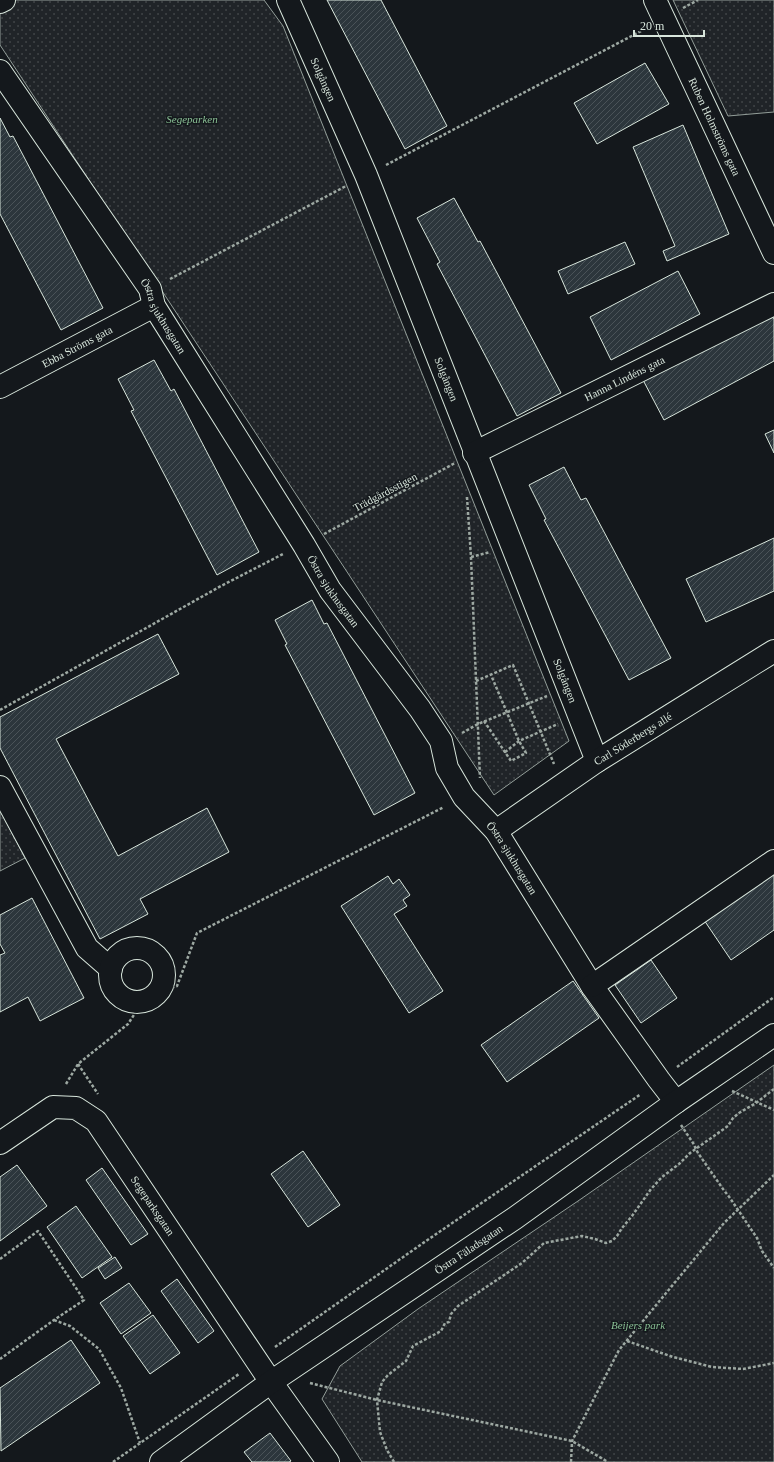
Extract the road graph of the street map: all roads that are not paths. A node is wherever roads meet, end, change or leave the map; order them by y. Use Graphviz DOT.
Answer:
graph roads {
  1 [pos="4,0"];
  2 [pos="288,0"];
  3 [pos="0,2"];
  4 [pos="659,9"];
  5 [pos="0,71"];
  6 [pos="774,253"];
  7 [pos="152,298"];
  8 [pos="774,304"];
  9 [pos="0,387"];
  10 [pos="474,453"];
  11 [pos="774,651"];
  12 [pos="597,761"];
  13 [pos="0,787"];
  14 [pos="489,824"];
  15 [pos="774,861"];
  16 [pos="110,969"];
  17 [pos="597,994"];
  18 [pos="774,1035"];
  19 [pos="678,1112"];
  20 [pos="0,1143"];
  21 [pos="271,1382"];
  22 [pos="161,1462"];
  23 [pos="328,1462"];
  1 -- 3 [label="street"];
  2 -- 10 [label="street, Solgången"];
  4 -- 6 [label="street, Ruben Holmströms gata"];
  5 -- 7 [label="street, Östra sjukhusgatan"];
  7 -- 9 [label="street, Ebba Ströms gata"];
  7 -- 14 [label="street, Östra sjukhusgatan"];
  8 -- 10 [label="street, Hanna Lindéns gata"];
  10 -- 12 [label="street, Solgången"];
  11 -- 12 [label="street, Carl Söderbergs allé"];
  12 -- 14 [label="street, Carl Söderbergs allé"];
  13 -- 16 [label="street"];
  14 -- 17 [label="street, Östra sjukhusgatan"];
  15 -- 17 [label="street"];
  16 -- 16 [label="street"];
  17 -- 19 [label="street, Östra sjukhusgatan"];
  18 -- 19 [label="street, Östra Fäladsgatan"];
  19 -- 21 [label="street, Östra Fäladsgatan"];
  20 -- 21 [label="street, Segeparksgatan"];
  21 -- 22 [label="street, Östra Fäladsgatan"];
  21 -- 23 [label="street, Segeparksgatan"];
}
